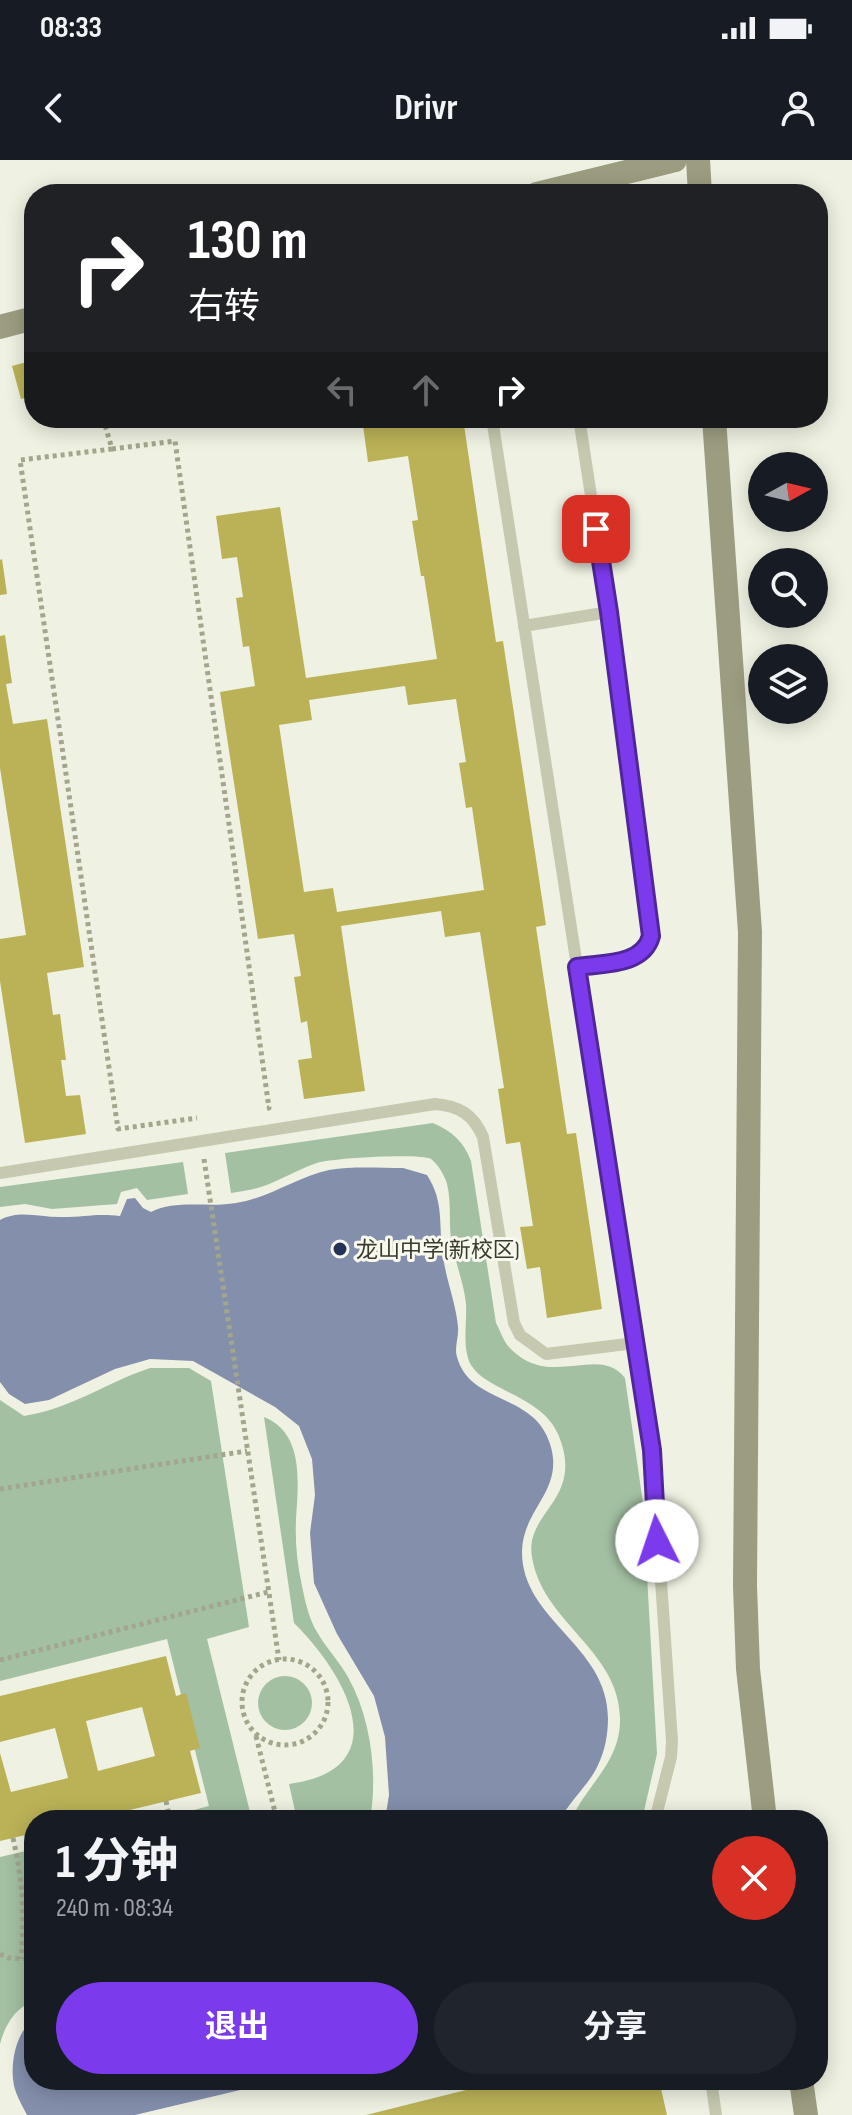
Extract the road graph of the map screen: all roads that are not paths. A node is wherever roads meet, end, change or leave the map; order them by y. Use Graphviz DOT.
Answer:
graph roads {
  1 [pos="675,160"];
  2 [pos="698,160"];
  3 [pos="580,184"];
  4 [pos="699,184"];
  5 [pos="24,321"];
  6 [pos="0,327"];
  7 [pos="494,428"];
  8 [pos="581,428"];
  9 [pos="715,428"];
  10 [pos="609,612"];
  11 [pos="524,626"];
  12 [pos="577,967"];
  13 [pos="0,1173"];
  14 [pos="635,1343"];
  15 [pos="658,1810"];
  16 [pos="764,1810"];
  17 [pos="712,2090"];
  18 [pos="802,2090"];
  19 [pos="716,2115"];
  20 [pos="806,2115"];
  1 -- 3 [label="street"];
  2 -- 4 [label="street"];
  5 -- 6 [label="street"];
  7 -- 11 [label="lane"];
  8 -- 10 [label="lane"];
  9 -- 16 [label="street"];
  10 -- 11 [label="lane"];
  10 -- 12 [label="lane"];
  11 -- 12 [label="lane"];
  12 -- 14 [label="lane"];
  13 -- 14 [label="lane"];
  14 -- 15 [label="lane"];
  17 -- 19 [label="lane"];
  18 -- 20 [label="street"];
}
